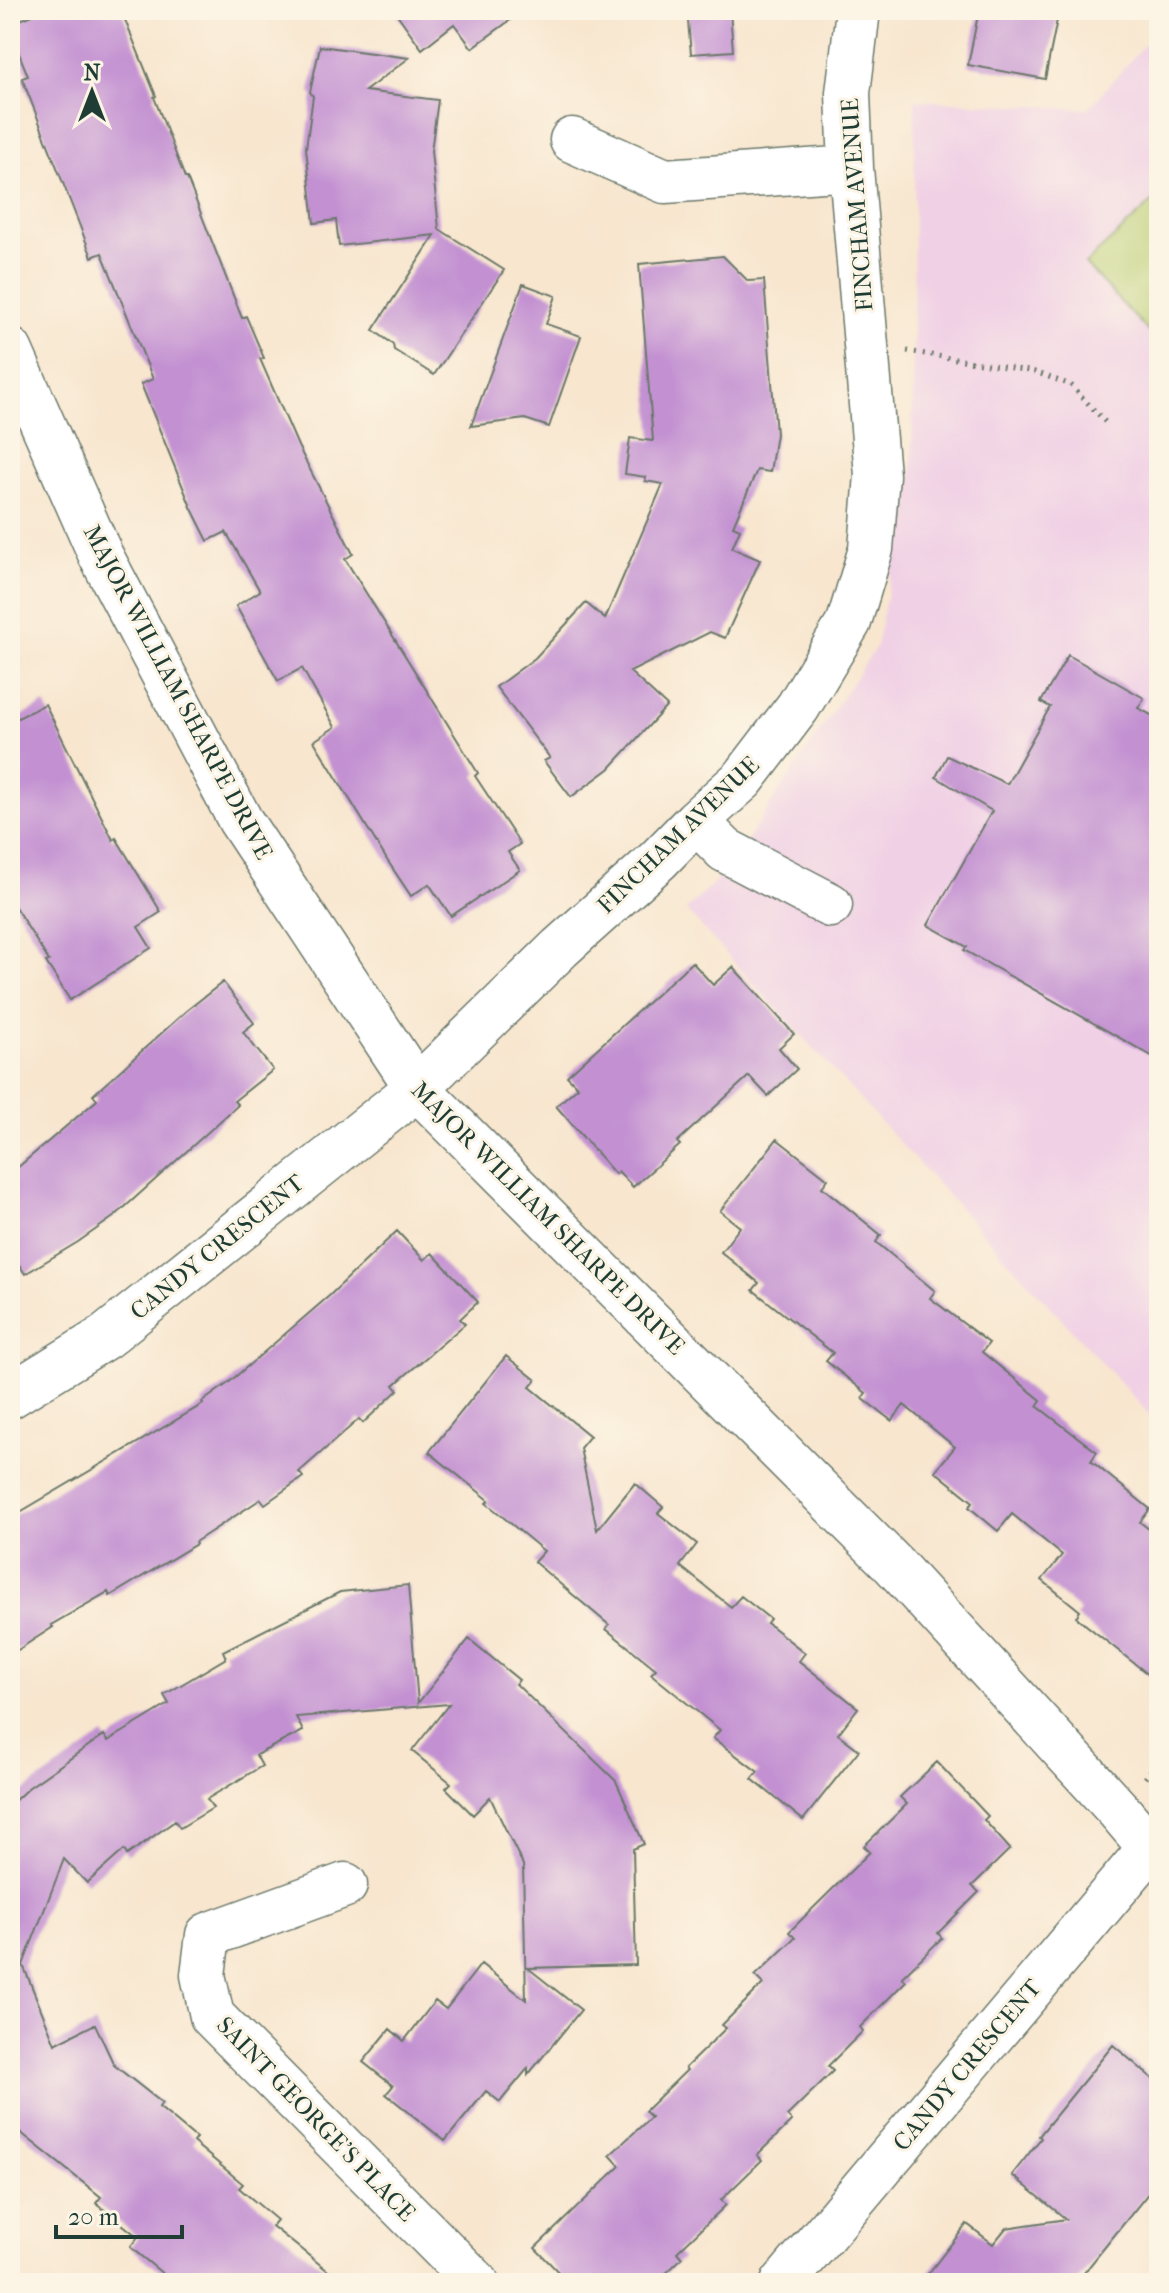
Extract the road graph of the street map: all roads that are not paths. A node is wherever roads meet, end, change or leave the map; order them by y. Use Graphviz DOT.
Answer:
graph roads {
  1 [pos="858,10"];
  2 [pos="572,140"];
  3 [pos="851,168"];
  4 [pos="10,350"];
  5 [pos="696,821"];
  6 [pos="830,905"];
  7 [pos="417,1088"];
  8 [pos="10,1396"];
  9 [pos="1155,1852"];
  10 [pos="345,1885"];
  11 [pos="477,2283"];
  12 [pos="783,2283"];
  1 -- 3 [label="street, FINCHAM AVENUE"];
  2 -- 3 [label="street"];
  3 -- 5 [label="street, FINCHAM AVENUE"];
  4 -- 7 [label="street, MAJOR WILLIAM SHARPE DRIVE"];
  5 -- 6 [label="street"];
  5 -- 7 [label="street, FINCHAM AVENUE"];
  7 -- 8 [label="street, CANDY CRESCENT"];
  7 -- 9 [label="street, MAJOR WILLIAM SHARPE DRIVE"];
  9 -- 12 [label="street, CANDY CRESCENT"];
  10 -- 11 [label="street, SAINT GEORGE'S PLACE"];
}
